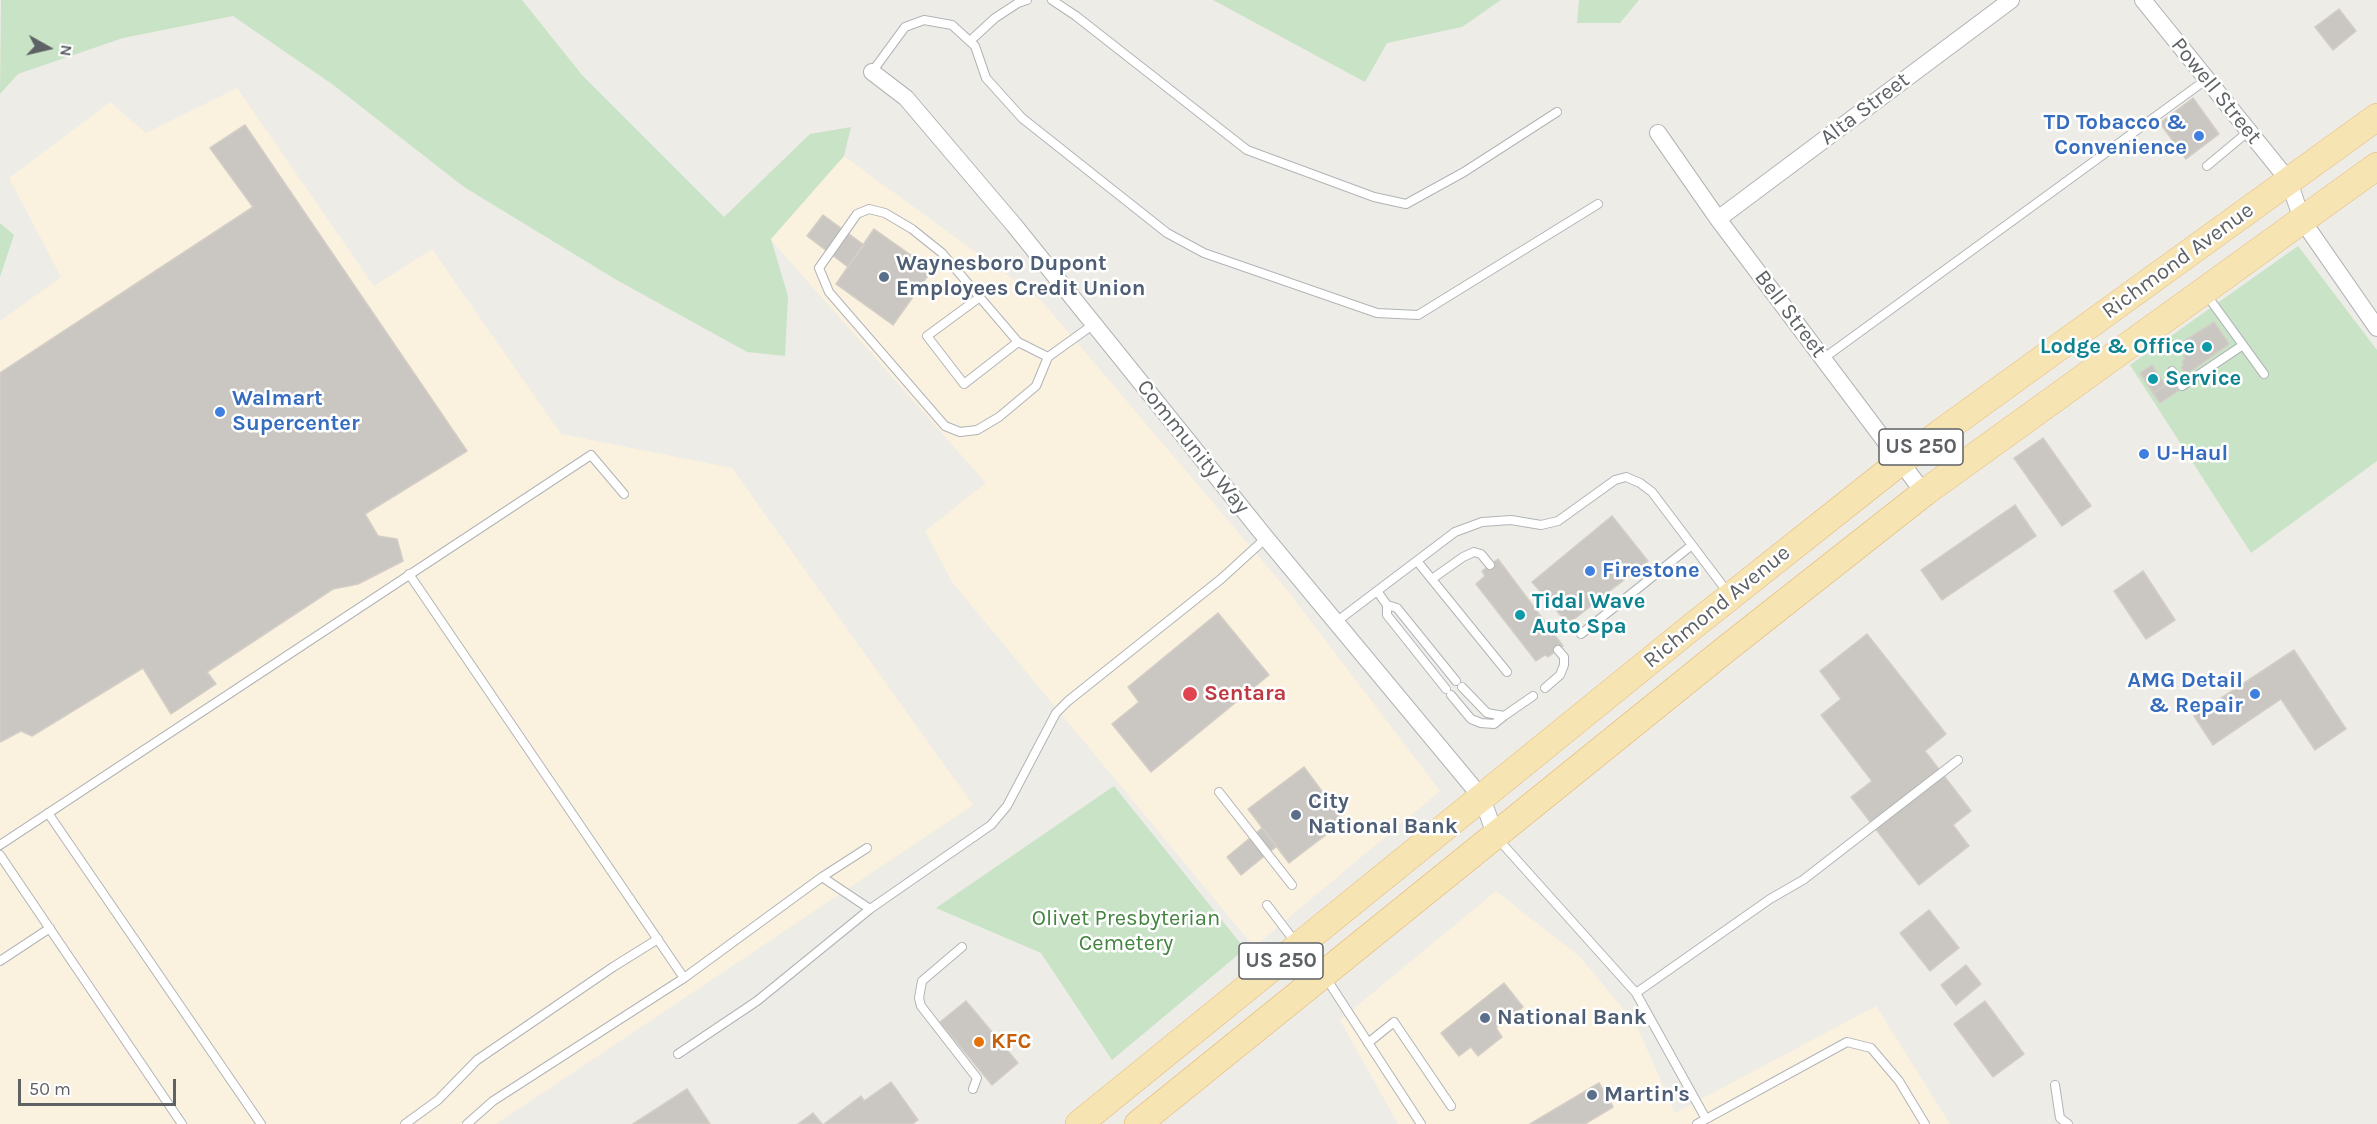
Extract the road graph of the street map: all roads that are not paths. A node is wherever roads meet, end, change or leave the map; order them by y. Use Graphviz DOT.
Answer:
graph roads {
  1 [pos="1027,0"];
  2 [pos="1052,0"];
  3 [pos="2011,0"];
  4 [pos="2143,0"];
  5 [pos="970,41"];
  6 [pos="872,72"];
  7 [pos="2207,79"];
  8 [pos="1557,112"];
  9 [pos="2377,117"];
  10 [pos="2249,131"];
  11 [pos="1658,133"];
  12 [pos="2207,166"];
  13 [pos="2377,166"];
  14 [pos="2289,181"];
  15 [pos="1599,204"];
  16 [pos="1718,219"];
  17 [pos="2302,220"];
  18 [pos="2204,291"];
  19 [pos="980,297"];
  20 [pos="1094,324"];
  21 [pos="2377,328"];
  22 [pos="1018,342"];
  23 [pos="2243,345"];
  24 [pos="1048,357"];
  25 [pos="1824,358"];
  26 [pos="2172,371"];
  27 [pos="2264,374"];
  28 [pos="1900,462"];
  29 [pos="1923,493"];
  30 [pos="624,494"];
  31 [pos="1266,538"];
  32 [pos="1692,545"];
  33 [pos="1417,561"];
  34 [pos="1490,565"];
  35 [pos="409,574"];
  36 [pos="1432,579"];
  37 [pos="1377,591"];
  38 [pos="1731,596"];
  39 [pos="1387,605"];
  40 [pos="1336,622"];
  41 [pos="1581,634"];
  42 [pos="1558,650"];
  43 [pos="1507,672"];
  44 [pos="1545,688"];
  45 [pos="1533,696"];
  46 [pos="1504,716"];
  47 [pos="1958,760"];
  48 [pos="1219,792"];
  49 [pos="1482,798"];
  50 [pos="48,813"];
  51 [pos="1496,837"];
  52 [pos="0,845"];
  53 [pos="867,848"];
  54 [pos="0,855"];
  55 [pos="822,877"];
  56 [pos="1292,885"];
  57 [pos="1267,905"];
  58 [pos="870,909"];
  59 [pos="50,928"];
  60 [pos="658,939"];
  61 [pos="962,946"];
  62 [pos="1299,946"];
  63 [pos="0,961"];
  64 [pos="1324,975"];
  65 [pos="684,978"];
  66 [pos="1636,993"];
  67 [pos="1368,1042"];
  68 [pos="678,1054"];
  69 [pos="2055,1085"];
  70 [pos="973,1089"];
  71 [pos="1451,1106"];
  72 [pos="1706,1119"];
  73 [pos="182,1124"];
  74 [pos="261,1124"];
  75 [pos="405,1124"];
  76 [pos="467,1124"];
  77 [pos="1079,1124"];
  78 [pos="1138,1124"];
  79 [pos="1421,1124"];
  80 [pos="1697,1124"];
  81 [pos="1925,1124"];
  82 [pos="2068,1124"];
  1 -- 5 [label="lane"];
  2 -- 8 [label="lane"];
  3 -- 16 [label="street, Alta Street"];
  4 -- 7 [label="street, Powell Street"];
  5 -- 6 [label="lane"];
  5 -- 15 [label="lane"];
  6 -- 20 [label="street, Community Way"];
  7 -- 10 [label="street, Powell Street"];
  7 -- 25 [label="lane"];
  9 -- 14 [label="main road, Richmond Avenue / US 250"];
  10 -- 12 [label="lane"];
  10 -- 14 [label="street, Powell Street"];
  11 -- 16 [label="street, Bell Street"];
  13 -- 17 [label="main road, Richmond Avenue / US 250"];
  14 -- 17 [label="street"];
  14 -- 28 [label="main road, Richmond Avenue / US 250"];
  16 -- 25 [label="street, Bell Street"];
  17 -- 18 [label="main road, Richmond Avenue / US 250"];
  17 -- 21 [label="street"];
  18 -- 23 [label="lane"];
  18 -- 29 [label="main road, Richmond Avenue / US 250"];
  19 -- 22 [label="lane"];
  19 -- 22 [label="lane"];
  19 -- 24 [label="lane"];
  20 -- 24 [label="lane"];
  20 -- 31 [label="street, Community Way"];
  22 -- 24 [label="lane"];
  23 -- 26 [label="lane"];
  23 -- 27 [label="lane"];
  25 -- 28 [label="street, Bell Street"];
  28 -- 29 [label="street, Bell Street"];
  28 -- 38 [label="main road, Richmond Avenue / US 250"];
  29 -- 51 [label="main road, Richmond Avenue / US 250"];
  30 -- 35 [label="lane"];
  31 -- 40 [label="street, Community Way"];
  31 -- 58 [label="lane"];
  32 -- 33 [label="lane"];
  32 -- 38 [label="lane"];
  32 -- 41 [label="lane"];
  33 -- 36 [label="lane"];
  33 -- 37 [label="lane"];
  34 -- 36 [label="lane"];
  35 -- 50 [label="lane"];
  35 -- 60 [label="lane"];
  36 -- 43 [label="lane"];
  37 -- 39 [label="lane"];
  37 -- 40 [label="lane"];
  38 -- 49 [label="main road, Richmond Avenue / US 250"];
  39 -- 46 [label="lane"];
  39 -- 46 [label="lane"];
  40 -- 49 [label="street, Community Way"];
  42 -- 44 [label="lane"];
  45 -- 46 [label="lane"];
  47 -- 66 [label="lane"];
  48 -- 56 [label="lane"];
  49 -- 51 [label="street, Community Way"];
  49 -- 62 [label="main road, Richmond Avenue / US 250"];
  50 -- 52 [label="lane"];
  50 -- 74 [label="lane"];
  51 -- 64 [label="main road, Richmond Avenue / US 250"];
  51 -- 66 [label="lane"];
  53 -- 55 [label="lane"];
  54 -- 59 [label="lane"];
  55 -- 58 [label="lane"];
  55 -- 65 [label="lane"];
  57 -- 62 [label="lane"];
  58 -- 68 [label="lane"];
  59 -- 63 [label="lane"];
  59 -- 73 [label="lane"];
  60 -- 65 [label="lane"];
  60 -- 75 [label="lane"];
  61 -- 70 [label="lane"];
  62 -- 77 [label="main road, Richmond Avenue / US 250"];
  64 -- 67 [label="lane"];
  64 -- 78 [label="main road, Richmond Avenue / US 250"];
  65 -- 76 [label="lane"];
  66 -- 72 [label="lane"];
  67 -- 71 [label="lane"];
  67 -- 79 [label="lane"];
  69 -- 82 [label="lane"];
  72 -- 80 [label="lane"];
  72 -- 81 [label="lane"];
}
